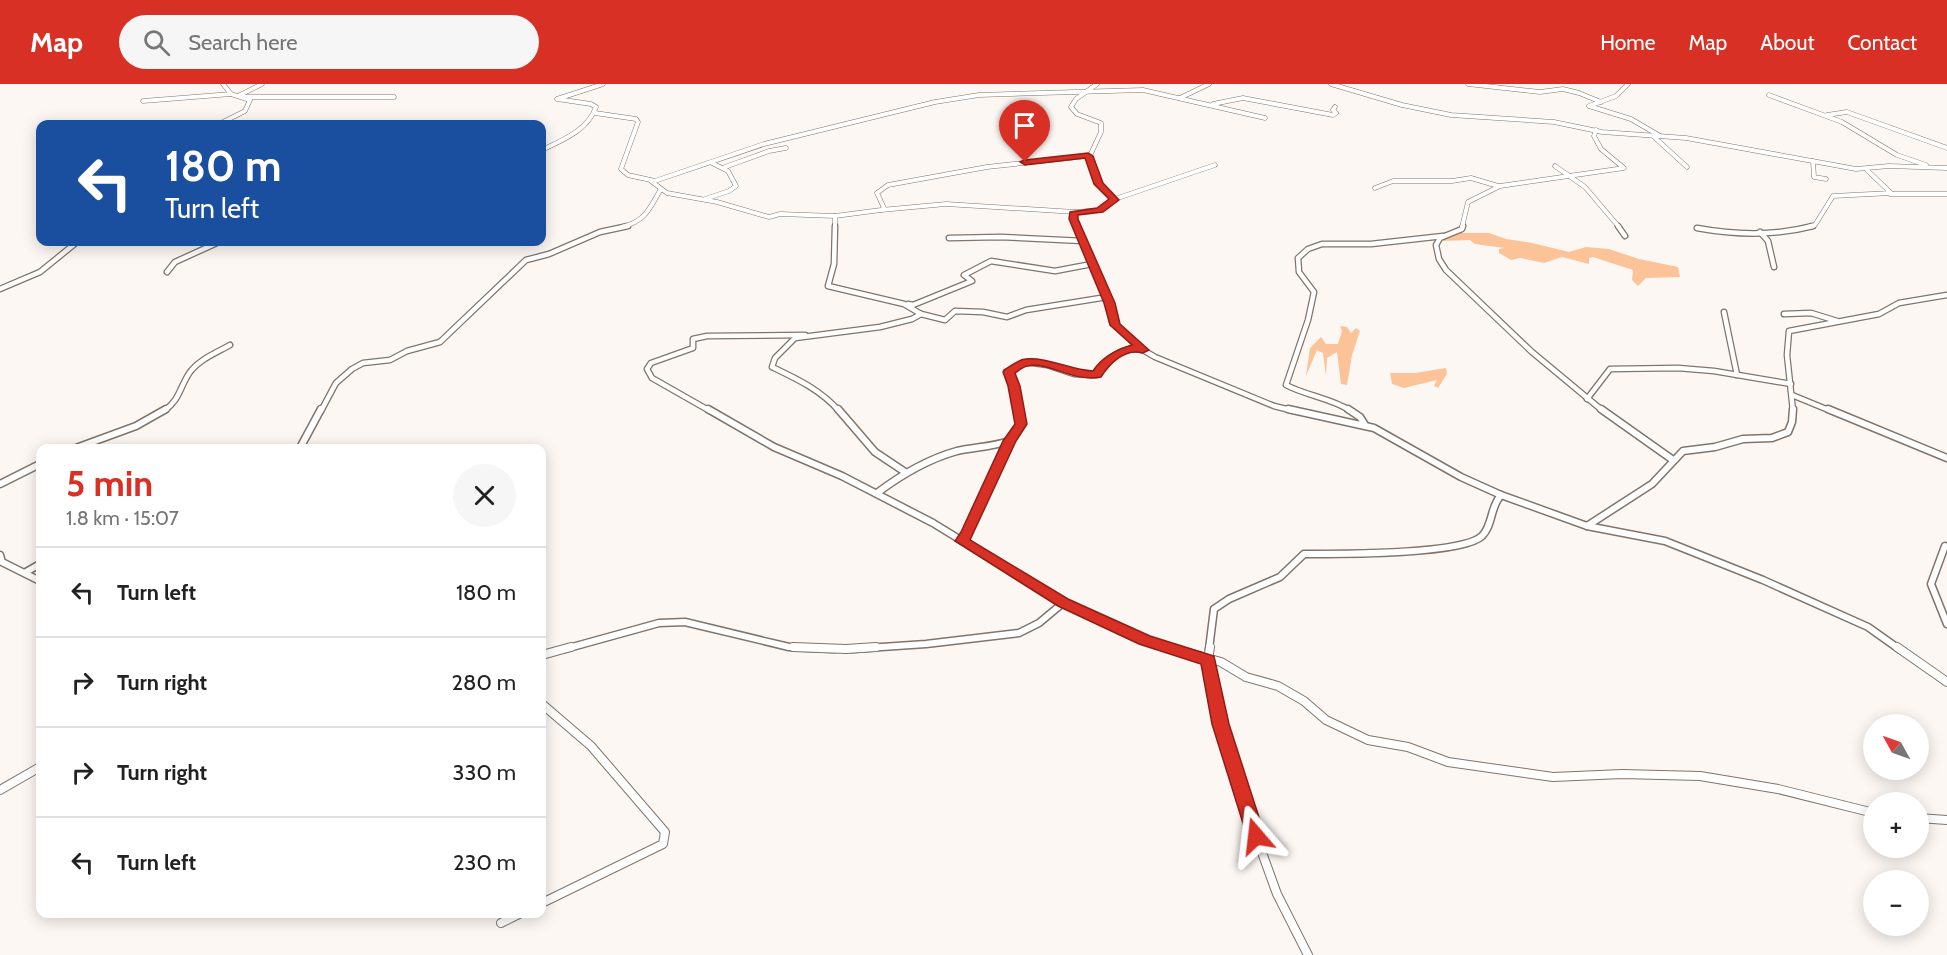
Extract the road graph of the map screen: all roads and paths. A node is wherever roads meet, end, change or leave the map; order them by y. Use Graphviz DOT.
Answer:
graph roads {
  1 [pos="223,84"];
  2 [pos="262,84"];
  3 [pos="603,84"];
  4 [pos="1097,84"];
  5 [pos="1209,84"];
  6 [pos="1331,84"];
  7 [pos="1468,84"];
  8 [pos="1628,84"];
  9 [pos="1087,92"];
  10 [pos="231,94"];
  11 [pos="1769,95"];
  12 [pos="240,96"];
  13 [pos="394,97"];
  14 [pos="1178,98"];
  15 [pos="143,101"];
  16 [pos="1601,102"];
  17 [pos="1206,105"];
  18 [pos="1335,107"];
  19 [pos="595,113"];
  20 [pos="1827,115"];
  21 [pos="1265,118"];
  22 [pos="227,120"];
  23 [pos="1596,130"];
  24 [pos="1653,136"];
  25 [pos="1660,136"];
  26 [pos="546,148"];
  27 [pos="786,148"];
  28 [pos="1947,148"];
  29 [pos="1088,156"];
  30 [pos="1813,161"];
  31 [pos="712,163"];
  32 [pos="1215,165"];
  33 [pos="1555,166"];
  34 [pos="725,167"];
  35 [pos="1687,167"];
  36 [pos="1933,167"];
  37 [pos="1947,168"];
  38 [pos="1867,170"];
  39 [pos="1572,174"];
  40 [pos="1826,179"];
  41 [pos="651,181"];
  42 [pos="1500,186"];
  43 [pos="1375,188"];
  44 [pos="661,189"];
  45 [pos="1890,194"];
  46 [pos="1947,194"];
  47 [pos="1115,199"];
  48 [pos="705,200"];
  49 [pos="881,210"];
  50 [pos="1076,212"];
  51 [pos="835,216"];
  52 [pos="1696,228"];
  53 [pos="1760,232"];
  54 [pos="1444,236"];
  55 [pos="1625,236"];
  56 [pos="949,238"];
  57 [pos="1083,241"];
  58 [pos="72,246"];
  59 [pos="210,246"];
  60 [pos="1092,264"];
  61 [pos="1774,267"];
  62 [pos="168,272"];
  63 [pos="0,289"];
  64 [pos="1947,295"];
  65 [pos="1107,297"];
  66 [pos="901,303"];
  67 [pos="1724,312"];
  68 [pos="921,314"];
  69 [pos="1784,314"];
  70 [pos="1837,321"];
  71 [pos="805,334"];
  72 [pos="230,345"];
  73 [pos="1143,350"];
  74 [pos="1737,375"];
  75 [pos="1791,384"];
  76 [pos="1792,395"];
  77 [pos="1587,399"];
  78 [pos="1365,425"];
  79 [pos="1010,441"];
  80 [pos="88,444"];
  81 [pos="302,444"];
  82 [pos="1947,458"];
  83 [pos="1673,460"];
  84 [pos="36,466"];
  85 [pos="905,472"];
  86 [pos="0,484"];
  87 [pos="877,493"];
  88 [pos="1501,495"];
  89 [pos="1587,526"];
  90 [pos="962,541"];
  91 [pos="1945,546"];
  92 [pos="1,560"];
  93 [pos="36,566"];
  94 [pos="26,572"];
  95 [pos="36,578"];
  96 [pos="1063,603"];
  97 [pos="1947,624"];
  98 [pos="546,654"];
  99 [pos="1208,660"];
  100 [pos="1947,682"];
  101 [pos="546,707"];
  102 [pos="36,769"];
  103 [pos="0,790"];
  104 [pos="1863,810"];
  105 [pos="1929,819"];
  106 [pos="1947,820"];
  107 [pos="546,901"];
  108 [pos="510,918"];
  109 [pos="501,922"];
  110 [pos="1308,955"];
  1 -- 10 [label="street"];
  2 -- 12 [label="street"];
  3 -- 19 [label="street"];
  4 -- 9 [label="street"];
  5 -- 14 [label="street"];
  6 -- 23 [label="street"];
  7 -- 16 [label="street"];
  8 -- 16 [label="street"];
  9 -- 14 [label="street"];
  9 -- 29 [label="street"];
  9 -- 31 [label="street"];
  10 -- 12 [label="street"];
  10 -- 15 [label="street"];
  11 -- 20 [label="street"];
  12 -- 13 [label="street"];
  12 -- 22 [label="street"];
  14 -- 17 [label="street"];
  16 -- 25 [label="street"];
  17 -- 18 [label="street"];
  17 -- 21 [label="street"];
  19 -- 26 [label="street"];
  19 -- 41 [label="street"];
  20 -- 28 [label="street"];
  20 -- 36 [label="street"];
  23 -- 24 [label="street"];
  23 -- 39 [label="street"];
  24 -- 25 [label="street"];
  24 -- 35 [label="street"];
  25 -- 30 [label="street"];
  27 -- 34 [label="street"];
  29 -- 47 [label="street"];
  29 -- 49 [label="street"];
  30 -- 38 [label="street"];
  30 -- 40 [label="street"];
  31 -- 34 [label="street"];
  31 -- 41 [label="street"];
  32 -- 47 [label="street"];
  33 -- 39 [label="street"];
  34 -- 48 [label="street"];
  36 -- 37 [label="street"];
  36 -- 38 [label="street"];
  38 -- 45 [label="street"];
  39 -- 42 [label="street"];
  39 -- 55 [label="street"];
  41 -- 44 [label="street"];
  42 -- 43 [label="street"];
  42 -- 54 [label="street"];
  44 -- 48 [label="street"];
  44 -- 81 [label="street"];
  45 -- 46 [label="street"];
  45 -- 53 [label="street"];
  47 -- 50 [label="street"];
  48 -- 51 [label="street"];
  49 -- 50 [label="street"];
  49 -- 51 [label="street"];
  50 -- 57 [label="street"];
  51 -- 66 [label="street"];
  52 -- 53 [label="street"];
  53 -- 61 [label="street"];
  54 -- 77 [label="street"];
  54 -- 78 [label="street"];
  56 -- 57 [label="street"];
  57 -- 60 [label="street"];
  58 -- 63 [label="street"];
  59 -- 62 [label="street"];
  60 -- 65 [label="street"];
  60 -- 66 [label="street"];
  64 -- 70 [label="street"];
  65 -- 68 [label="street"];
  65 -- 73 [label="street"];
  66 -- 68 [label="street"];
  67 -- 74 [label="street"];
  68 -- 71 [label="street"];
  69 -- 70 [label="street"];
  70 -- 75 [label="street"];
  71 -- 85 [label="street"];
  71 -- 87 [label="street"];
  72 -- 80 [label="street"];
  73 -- 78 [label="street"];
  73 -- 79 [label="street"];
  74 -- 75 [label="street"];
  74 -- 77 [label="street"];
  75 -- 76 [label="street"];
  76 -- 82 [label="street"];
  76 -- 83 [label="street"];
  77 -- 83 [label="street"];
  78 -- 88 [label="street"];
  79 -- 85 [label="street"];
  79 -- 90 [label="street"];
  83 -- 89 [label="street"];
  84 -- 86 [label="street"];
  85 -- 87 [label="street"];
  87 -- 90 [label="street"];
  88 -- 89 [label="street"];
  88 -- 99 [label="street"];
  89 -- 100 [label="street"];
  90 -- 96 [label="street"];
  91 -- 97 [label="street"];
  92 -- 94 [label="street"];
  93 -- 94 [label="street"];
  94 -- 95 [label="street"];
  96 -- 98 [label="street"];
  96 -- 99 [label="street"];
  99 -- 104 [label="street"];
  99 -- 110 [label="street"];
  101 -- 107 [label="street"];
  102 -- 103 [label="street"];
  105 -- 106 [label="street"];
  108 -- 109 [label="street"];
}
